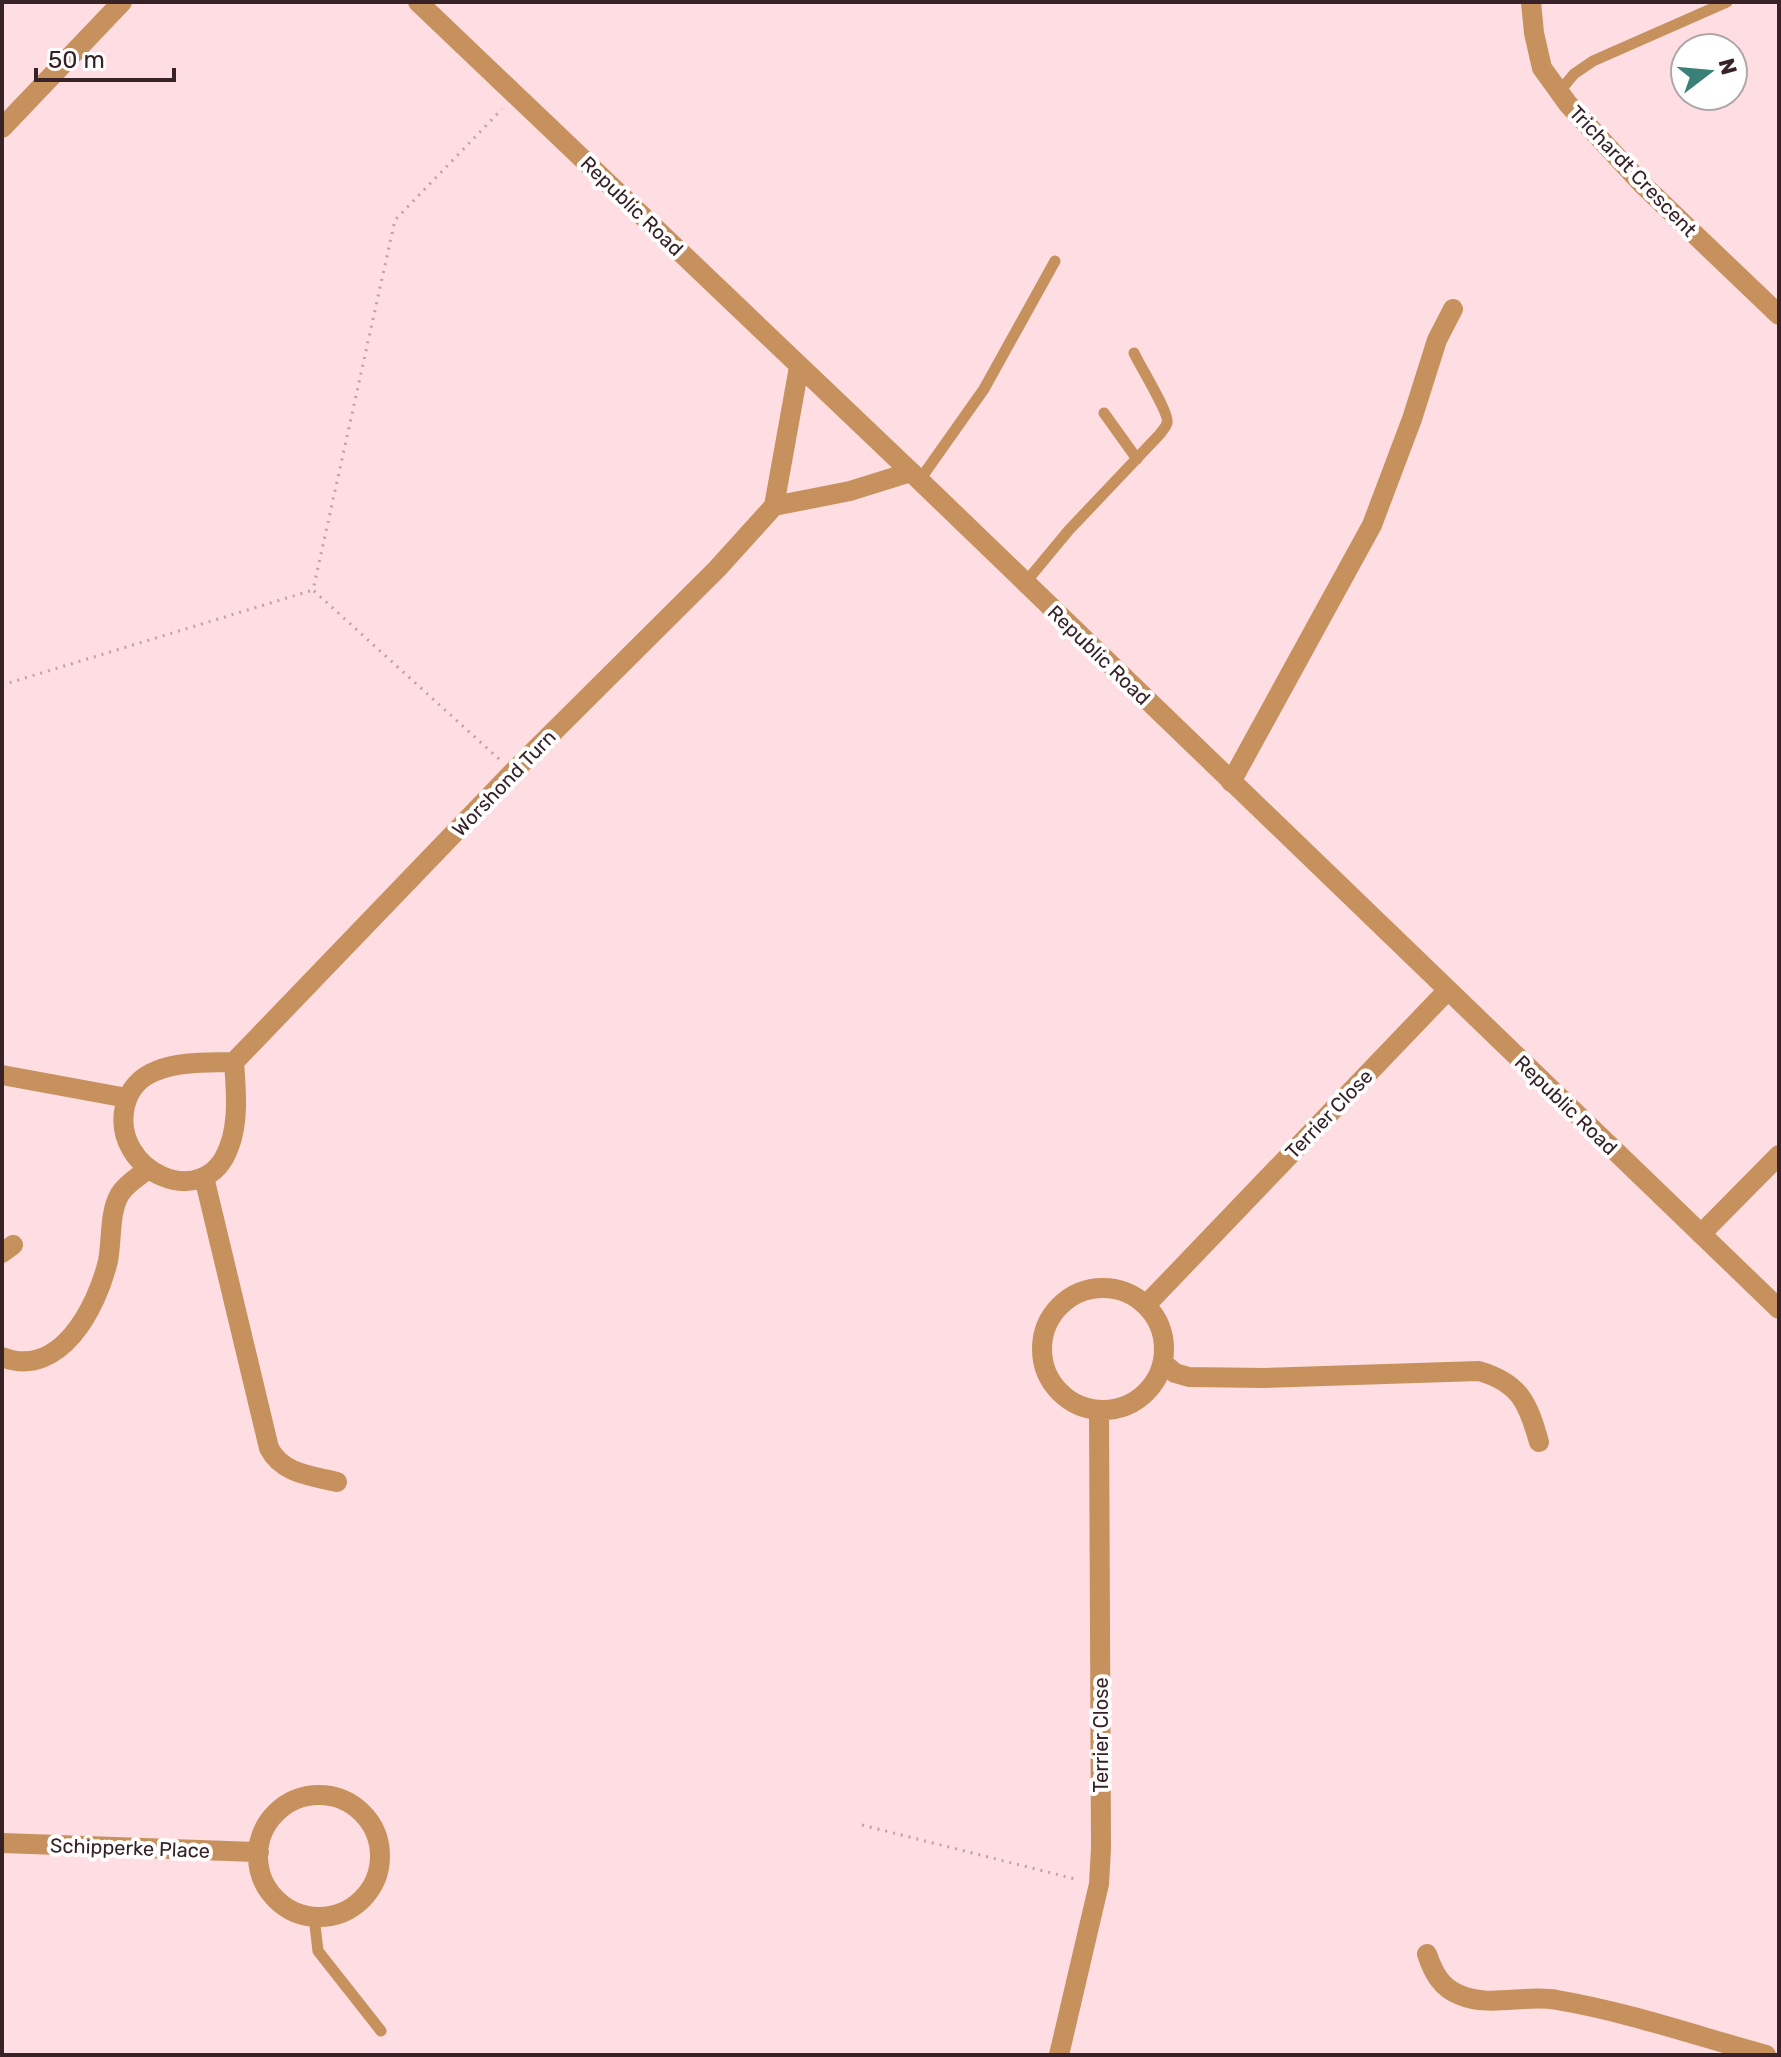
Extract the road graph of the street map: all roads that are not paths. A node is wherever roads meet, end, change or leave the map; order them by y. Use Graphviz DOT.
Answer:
graph roads {
  1 [pos="122,2"];
  2 [pos="418,2"];
  3 [pos="1531,2"];
  4 [pos="1727,2"];
  5 [pos="1559,92"];
  6 [pos="2,128"];
  7 [pos="1055,261"];
  8 [pos="1453,309"];
  9 [pos="1779,315"];
  10 [pos="1134,353"];
  11 [pos="799,367"];
  12 [pos="1104,413"];
  13 [pos="1137,459"];
  14 [pos="915,476"];
  15 [pos="774,506"];
  16 [pos="1025,583"];
  17 [pos="1231,782"];
  18 [pos="1447,991"];
  19 [pos="234,1062"];
  20 [pos="2,1075"];
  21 [pos="127,1098"];
  22 [pos="1779,1155"];
  23 [pos="148,1169"];
  24 [pos="204,1177"];
  25 [pos="1701,1234"];
  26 [pos="1146,1305"];
  27 [pos="1779,1309"];
  28 [pos="2,1357"];
  29 [pos="1163,1363"];
  30 [pos="1099,1410"];
  31 [pos="1539,1442"];
  32 [pos="337,1482"];
  33 [pos="2,1843"];
  34 [pos="259,1852"];
  35 [pos="314,1917"];
  36 [pos="1427,1954"];
  37 [pos="381,2031"];
  38 [pos="1059,2055"];
  39 [pos="1766,2055"];
  1 -- 6 [label="street"];
  2 -- 11 [label="street, Republic Road"];
  3 -- 5 [label="street, Trichardt Crescent"];
  4 -- 5 [label="lane"];
  5 -- 9 [label="street, Trichardt Crescent"];
  7 -- 14 [label="lane"];
  8 -- 17 [label="street"];
  10 -- 13 [label="lane"];
  11 -- 14 [label="street, Republic Road"];
  11 -- 15 [label="street"];
  12 -- 13 [label="lane"];
  13 -- 16 [label="lane"];
  14 -- 15 [label="street"];
  14 -- 16 [label="street, Republic Road"];
  15 -- 19 [label="street, Worshond Turn"];
  16 -- 17 [label="street, Republic Road"];
  17 -- 18 [label="street, Republic Road"];
  18 -- 25 [label="street, Republic Road"];
  18 -- 26 [label="street, Terrier Close"];
  19 -- 21 [label="street"];
  19 -- 24 [label="street"];
  20 -- 21 [label="street"];
  21 -- 23 [label="street"];
  22 -- 25 [label="street"];
  23 -- 24 [label="street"];
  23 -- 28 [label="street"];
  24 -- 32 [label="street"];
  25 -- 27 [label="street, Republic Road"];
  26 -- 29 [label="street"];
  26 -- 30 [label="street"];
  29 -- 30 [label="street"];
  29 -- 31 [label="street"];
  30 -- 38 [label="street, Terrier Close"];
  33 -- 34 [label="street, Schipperke Place"];
  34 -- 35 [label="street"];
  34 -- 35 [label="street"];
  35 -- 37 [label="lane"];
  36 -- 39 [label="street"];
}
